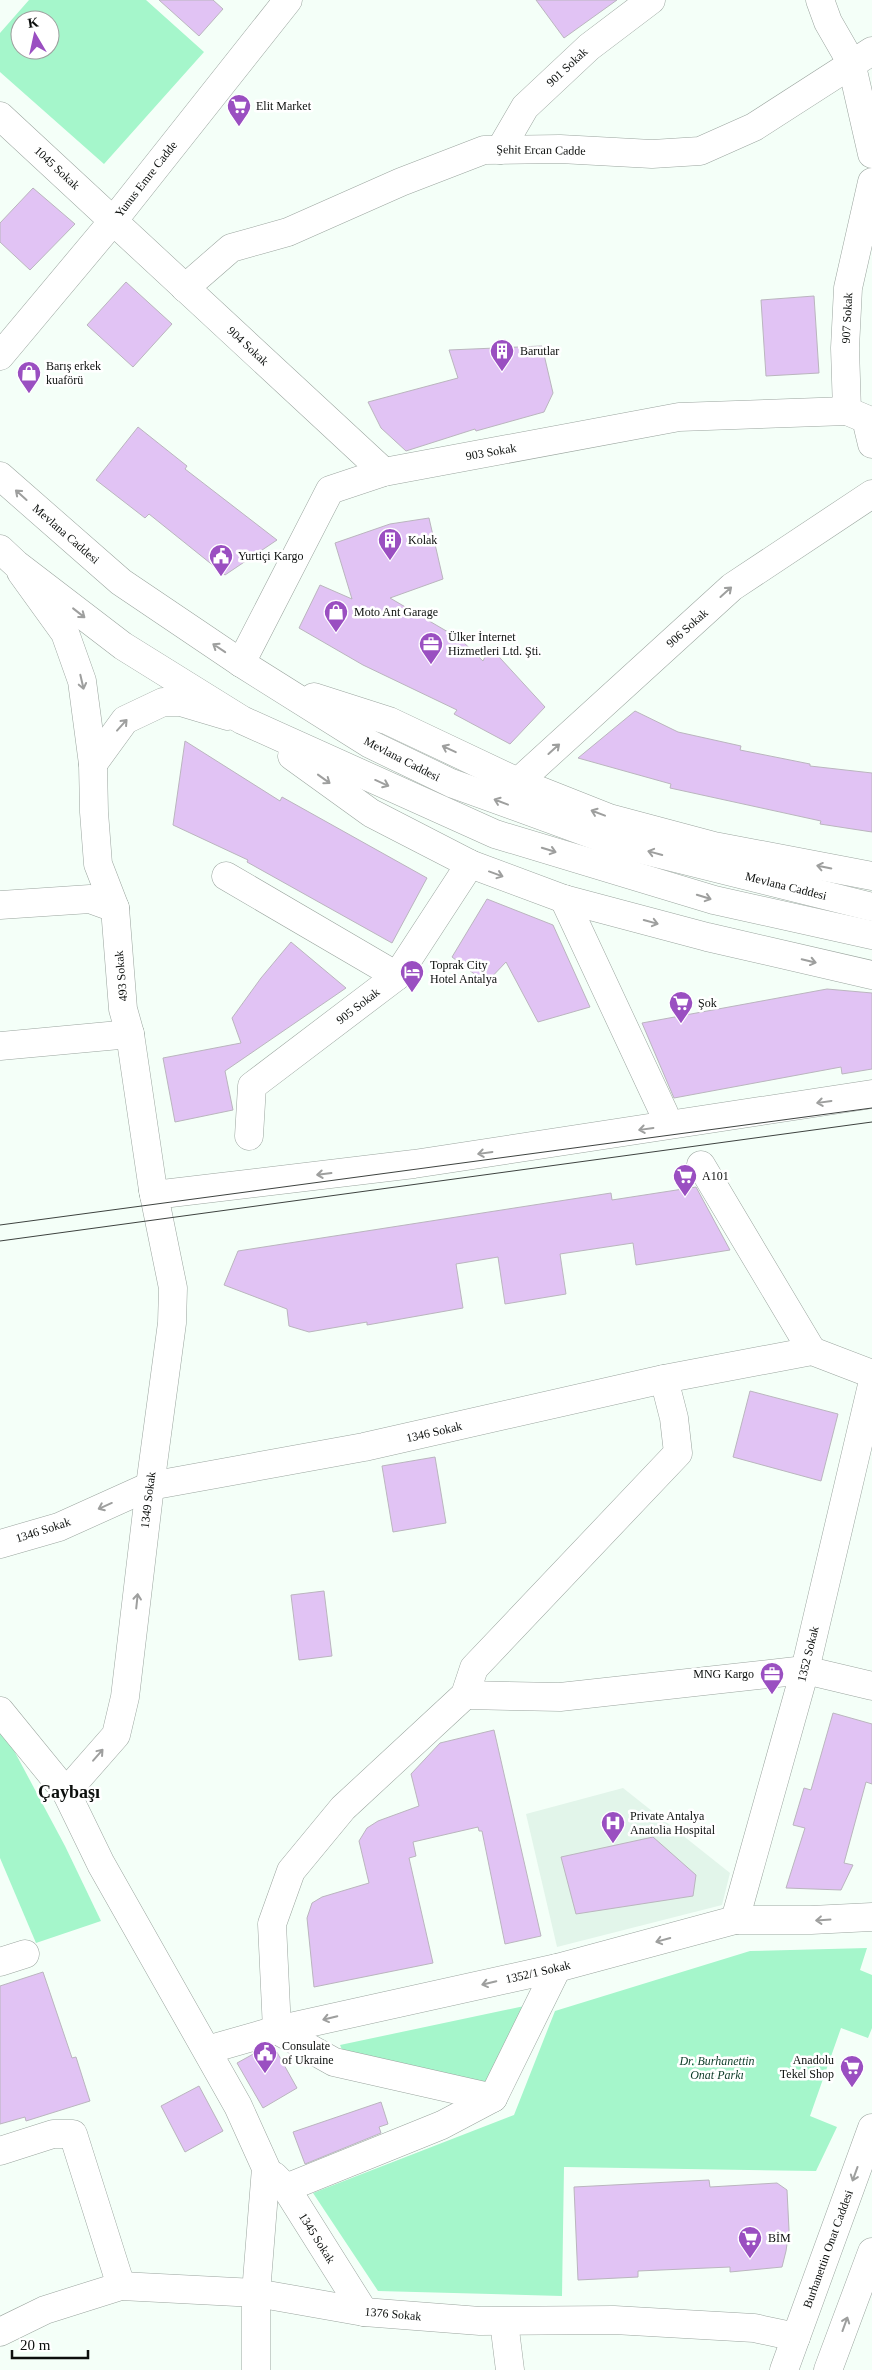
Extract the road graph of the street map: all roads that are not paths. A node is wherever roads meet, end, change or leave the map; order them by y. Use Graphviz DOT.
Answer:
graph roads {
  1 [pos="288,0"];
  2 [pos="651,0"];
  3 [pos="820,0"];
  4 [pos="862,57"];
  5 [pos="0,116"];
  6 [pos="500,150"];
  7 [pos="872,154"];
  8 [pos="872,182"];
  9 [pos="113,221"];
  10 [pos="185,288"];
  11 [pos="0,356"];
  12 [pos="864,422"];
  13 [pos="384,472"];
  14 [pos="0,476"];
  15 [pos="872,494"];
  16 [pos="8,557"];
  17 [pos="241,663"];
  18 [pos="274,684"];
  19 [pos="242,720"];
  20 [pos="93,764"];
  21 [pos="518,782"];
  22 [pos="470,864"];
  23 [pos="226,876"];
  24 [pos="872,876"];
  25 [pos="564,899"];
  26 [pos="0,905"];
  27 [pos="872,906"];
  28 [pos="115,908"];
  29 [pos="872,935"];
  30 [pos="872,975"];
  31 [pos="396,976"];
  32 [pos="130,1034"];
  33 [pos="0,1046"];
  34 [pos="872,1094"];
  35 [pos="664,1113"];
  36 [pos="249,1136"];
  37 [pos="701,1165"];
  38 [pos="153,1193"];
  39 [pos="812,1351"];
  40 [pos="872,1374"];
  41 [pos="664,1379"];
  42 [pos="872,1385"];
  43 [pos="150,1486"];
  44 [pos="0,1544"];
  45 [pos="805,1670"];
  46 [pos="872,1686"];
  47 [pos="465,1695"];
  48 [pos="0,1711"];
  49 [pos="66,1792"];
  50 [pos="872,1917"];
  51 [pos="735,1920"];
  52 [pos="557,1968"];
  53 [pos="277,2030"];
  54 [pos="207,2050"];
  55 [pos="493,2098"];
  56 [pos="872,2128"];
  57 [pos="0,2151"];
  58 [pos="266,2168"];
  59 [pos="286,2188"];
  60 [pos="872,2252"];
  61 [pos="120,2286"];
  62 [pos="256,2293"];
  63 [pos="364,2312"];
  64 [pos="504,2322"];
  65 [pos="0,2332"];
  66 [pos="796,2337"];
  67 [pos="256,2370"];
  68 [pos="510,2370"];
  69 [pos="784,2370"];
  70 [pos="828,2370"];
  1 -- 9 [label="street, Yunus Emre Cadde"];
  2 -- 6 [label="street, 901 Sokak"];
  3 -- 4 [label="street"];
  4 -- 6 [label="street, Şehit Ercan Cadde"];
  4 -- 7 [label="street"];
  5 -- 9 [label="street, 1045 Sokak"];
  6 -- 10 [label="street, Şehit Ercan Cadde"];
  8 -- 12 [label="street, 907 Sokak"];
  9 -- 10 [label="street, 904 Sokak"];
  9 -- 11 [label="street, Yunus Emre Cadde"];
  10 -- 13 [label="street, 904 Sokak"];
  12 -- 13 [label="street, 903 Sokak"];
  13 -- 17 [label="street, 903 Sokak"];
  17 -- 14 [label="street, Mevlana Caddesi, one-way"];
  21 -- 15 [label="street, 906 Sokak, one-way"];
  16 -- 19 [label="street, one-way"];
  16 -- 20 [label="street, 493 Sokak, one-way"];
  17 -- 18 [label="street, Mevlana Caddesi"];
  21 -- 18 [label="street, one-way"];
  27 -- 18 [label="street, Mevlana Caddesi, one-way"];
  20 -- 19 [label="street, one-way"];
  19 -- 22 [label="street, one-way"];
  19 -- 29 [label="street, one-way"];
  20 -- 28 [label="street, 493 Sokak"];
  24 -- 21 [label="street, one-way"];
  22 -- 25 [label="street, one-way"];
  22 -- 31 [label="street, 905 Sokak"];
  23 -- 31 [label="street"];
  25 -- 30 [label="street, one-way"];
  25 -- 35 [label="street"];
  26 -- 28 [label="street"];
  28 -- 32 [label="street, 493 Sokak"];
  31 -- 36 [label="street, 905 Sokak"];
  32 -- 33 [label="street"];
  32 -- 38 [label="street, 493 Sokak"];
  34 -- 38 [label="street, one-way"];
  37 -- 39 [label="street"];
  38 -- 43 [label="street, 1349 Sokak"];
  39 -- 40 [label="street"];
  39 -- 41 [label="street, 1346 Sokak"];
  41 -- 43 [label="street, 1346 Sokak"];
  41 -- 47 [label="street"];
  42 -- 45 [label="street, 1352 Sokak"];
  43 -- 44 [label="street, 1346 Sokak, one-way"];
  49 -- 43 [label="street, 1349 Sokak, one-way"];
  45 -- 46 [label="street"];
  45 -- 47 [label="street"];
  45 -- 51 [label="street, 1352 Sokak"];
  47 -- 53 [label="street"];
  48 -- 49 [label="street"];
  49 -- 54 [label="street"];
  50 -- 51 [label="street, 1352/1 Sokak, one-way"];
  51 -- 52 [label="street, 1352/1 Sokak, one-way"];
  52 -- 53 [label="street, 1352/1 Sokak, one-way"];
  52 -- 55 [label="street"];
  53 -- 54 [label="street, 1352/1 Sokak"];
  53 -- 55 [label="street"];
  54 -- 58 [label="street"];
  55 -- 59 [label="street"];
  56 -- 66 [label="street, Burhanettin Onat Caddesi, one-way"];
  57 -- 61 [label="street"];
  58 -- 59 [label="street, 1345 Sokak"];
  58 -- 62 [label="street"];
  59 -- 63 [label="street, 1345 Sokak"];
  70 -- 60 [label="street, one-way"];
  61 -- 62 [label="street, 1376 Sokak"];
  61 -- 65 [label="street, 1376 Sokak"];
  62 -- 63 [label="street, 1376 Sokak"];
  62 -- 67 [label="street"];
  63 -- 64 [label="street, 1376 Sokak"];
  64 -- 66 [label="street, 1376 Sokak"];
  64 -- 68 [label="street"];
  66 -- 69 [label="street, Burhanettin Onat Caddesi"];
}
